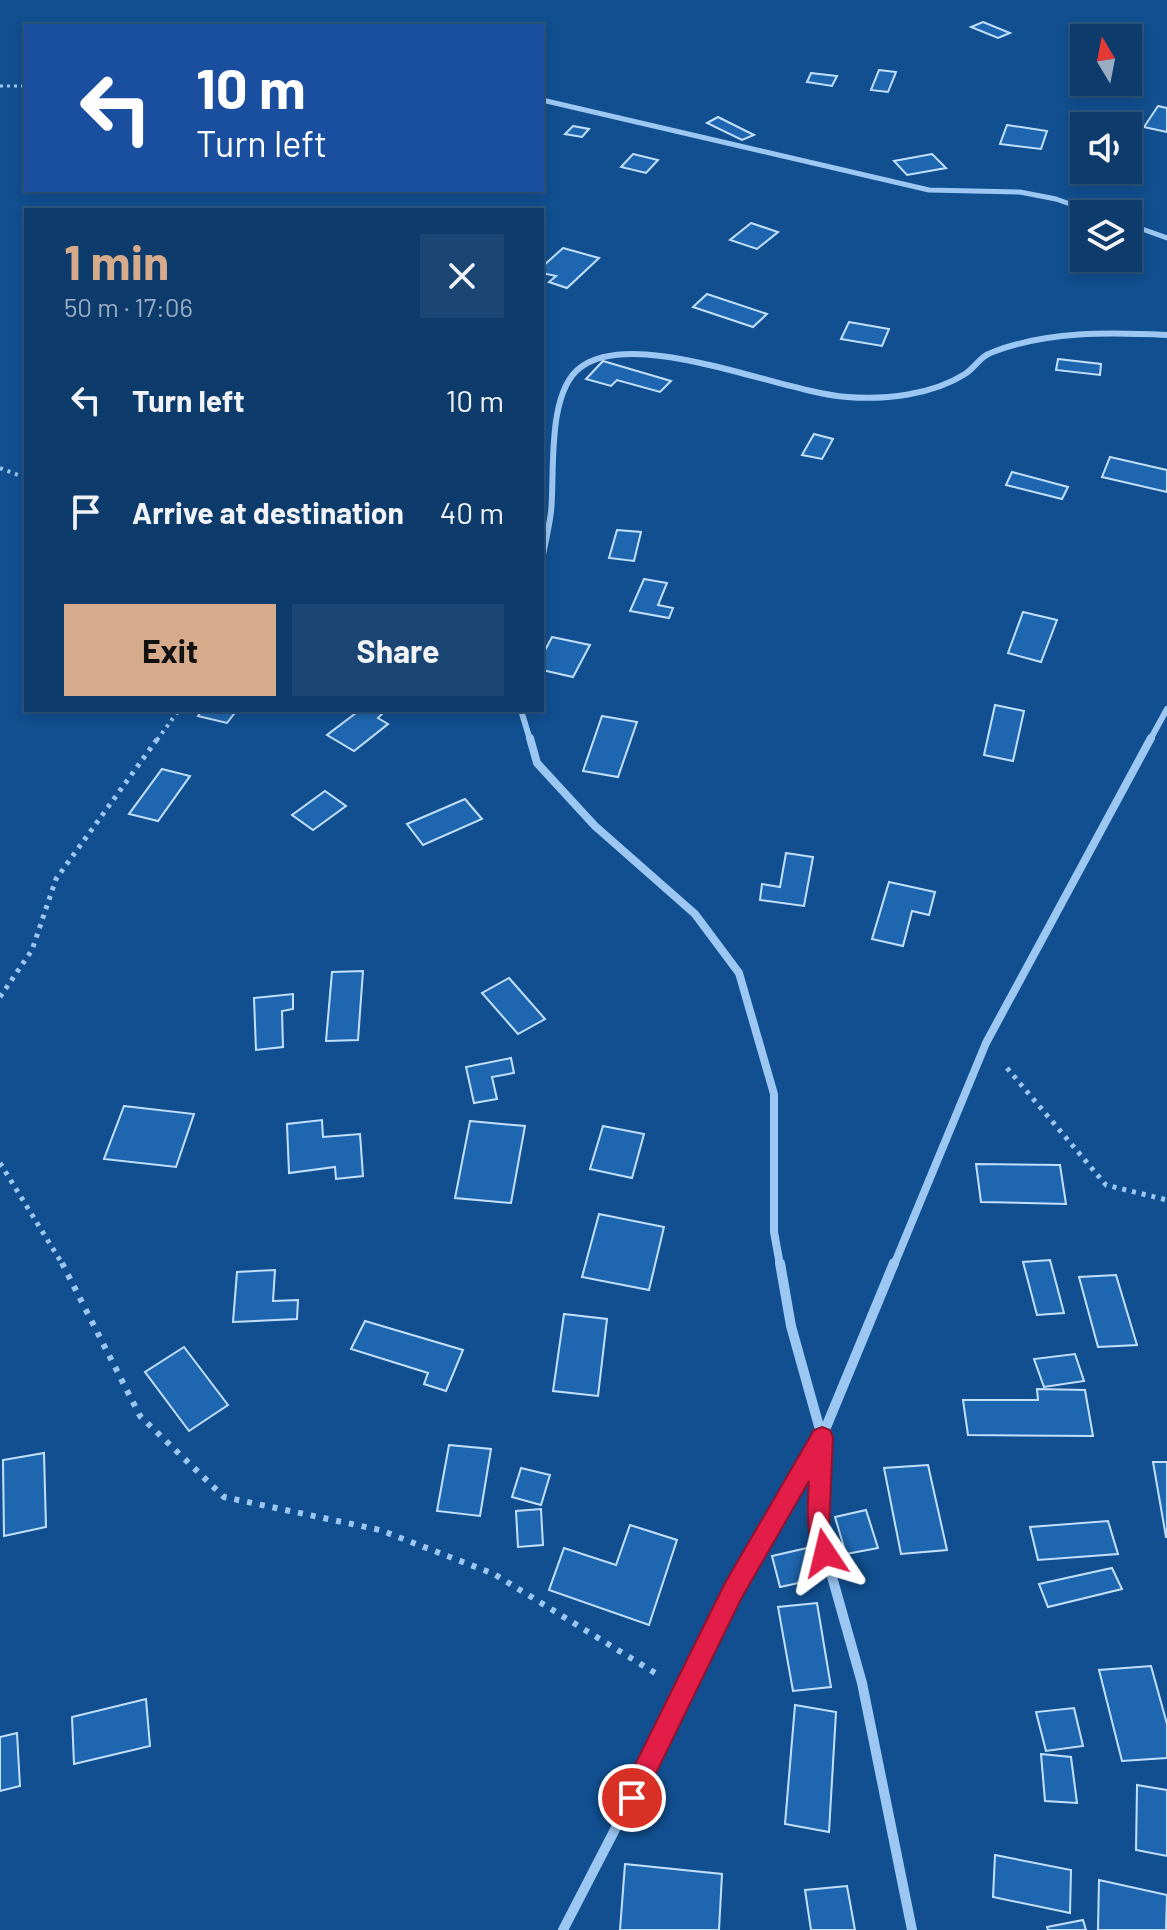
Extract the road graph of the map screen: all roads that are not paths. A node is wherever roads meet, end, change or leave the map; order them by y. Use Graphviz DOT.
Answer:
graph roads {
  1 [pos="544,100"];
  2 [pos="1070,204"];
  3 [pos="1142,229"];
  4 [pos="1167,238"];
  5 [pos="1167,335"];
  6 [pos="544,549"];
  7 [pos="1167,709"];
  8 [pos="522,712"];
  9 [pos="822,1437"];
  10 [pos="563,1930"];
  11 [pos="912,1930"];
  1 -- 2 [label="street"];
  3 -- 4 [label="street"];
  5 -- 6 [label="street"];
  7 -- 9 [label="street"];
  8 -- 9 [label="street"];
  9 -- 10 [label="street"];
  9 -- 11 [label="street"];
}
